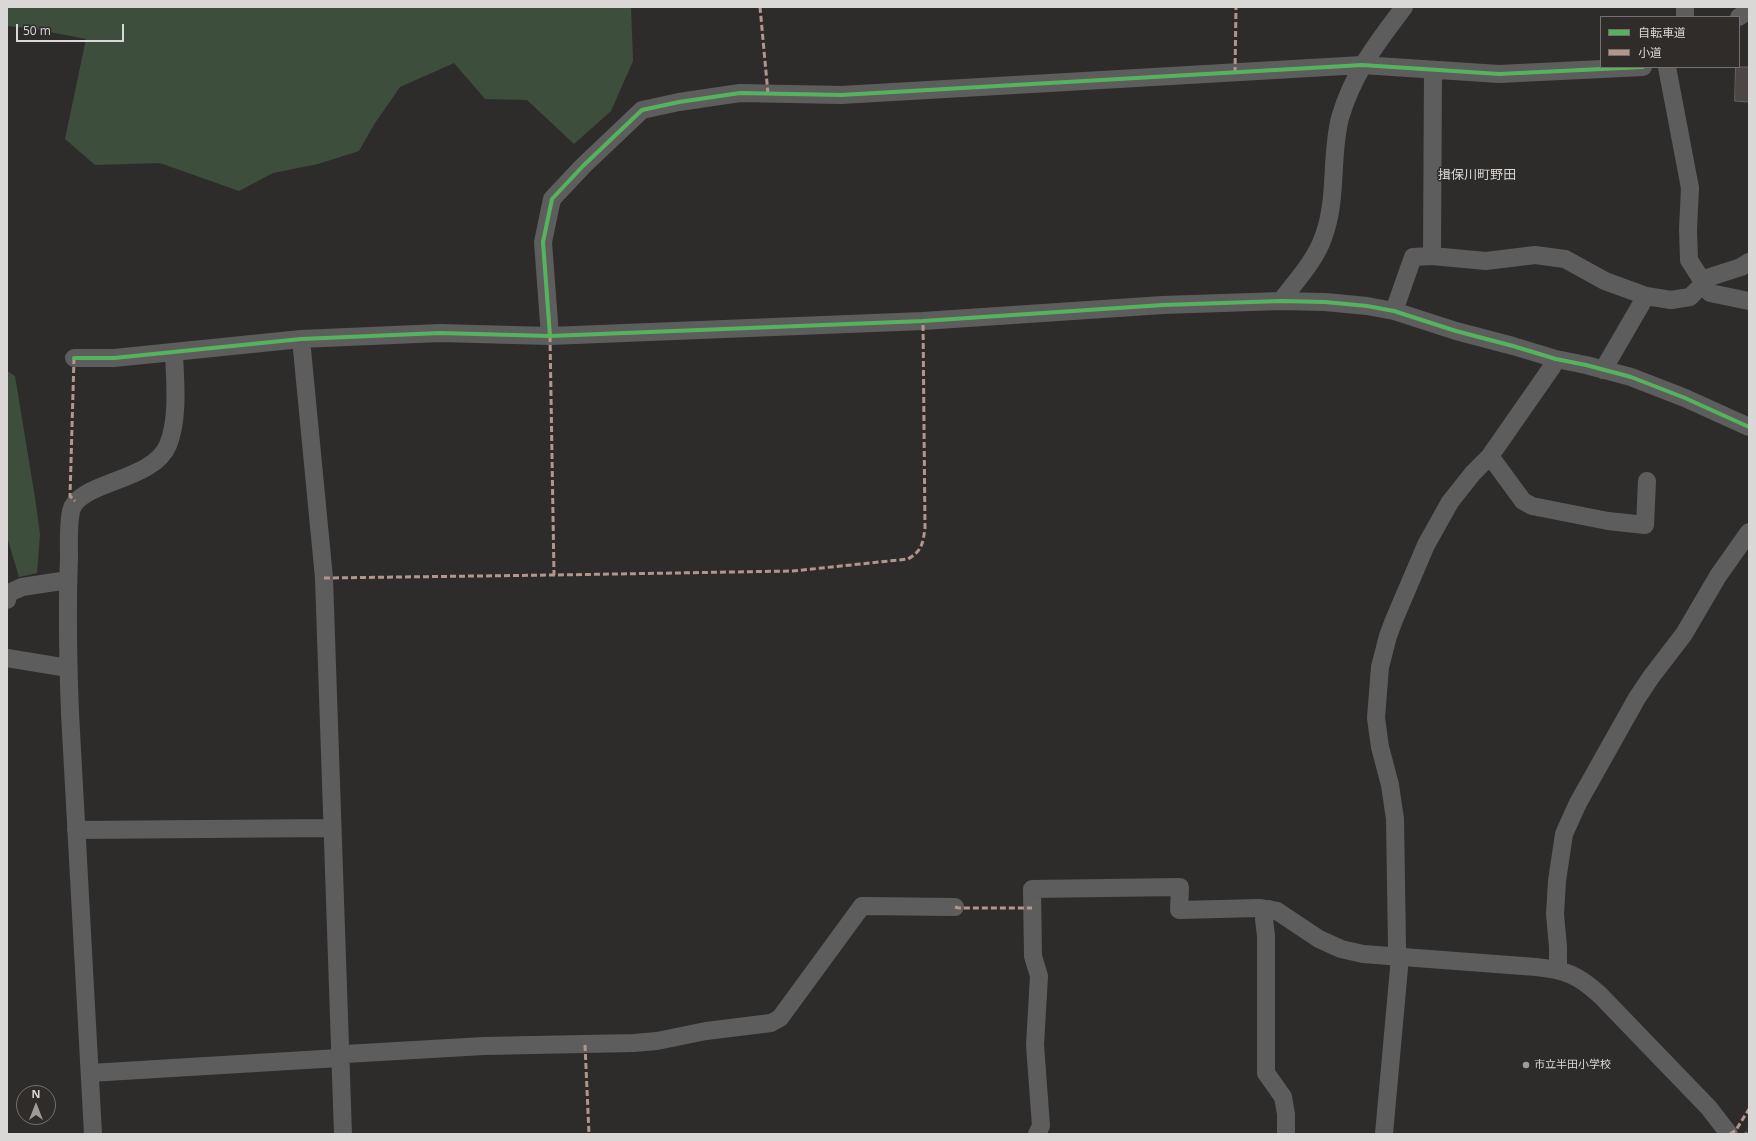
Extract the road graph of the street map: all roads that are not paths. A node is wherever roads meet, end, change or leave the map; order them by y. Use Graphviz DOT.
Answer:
graph roads {
  1 [pos="1404,7"];
  2 [pos="1749,10"];
  3 [pos="1740,16"];
  4 [pos="1362,65"];
  5 [pos="1622,68"];
  6 [pos="1667,68"];
  7 [pos="1433,70"];
  8 [pos="1432,256"];
  9 [pos="1749,262"];
  10 [pos="1705,283"];
  11 [pos="1646,296"];
  12 [pos="1281,301"];
  13 [pos="1749,302"];
  14 [pos="1394,311"];
  15 [pos="550,336"];
  16 [pos="301,339"];
  17 [pos="174,353"];
  18 [pos="74,358"];
  19 [pos="1556,359"];
  20 [pos="1603,370"];
  21 [pos="1749,427"];
  22 [pos="1490,456"];
  23 [pos="1647,482"];
  24 [pos="1749,532"];
  25 [pos="68,580"];
  26 [pos="7,600"];
  27 [pos="7,658"];
  28 [pos="68,668"];
  29 [pos="332,828"];
  30 [pos="76,830"];
  31 [pos="955,906"];
  32 [pos="1269,909"];
  33 [pos="1398,957"];
  34 [pos="1558,969"];
  35 [pos="339,1058"];
  36 [pos="90,1073"];
  37 [pos="93,1134"];
  38 [pos="342,1134"];
  39 [pos="1037,1134"];
  40 [pos="1286,1134"];
  41 [pos="1384,1134"];
  42 [pos="1729,1134"];
  1 -- 4 [label="street"];
  2 -- 3 [label="street"];
  4 -- 7 [label="street"];
  4 -- 12 [label="street"];
  4 -- 15 [label="street"];
  5 -- 7 [label="street"];
  6 -- 10 [label="street"];
  7 -- 8 [label="street"];
  8 -- 11 [label="street"];
  8 -- 14 [label="street"];
  9 -- 10 [label="street"];
  10 -- 11 [label="street"];
  10 -- 13 [label="street"];
  11 -- 20 [label="street"];
  12 -- 14 [label="street"];
  12 -- 15 [label="street"];
  14 -- 19 [label="street"];
  15 -- 16 [label="street"];
  16 -- 17 [label="street"];
  16 -- 29 [label="street"];
  17 -- 18 [label="street"];
  17 -- 25 [label="street"];
  19 -- 20 [label="street"];
  19 -- 22 [label="street"];
  20 -- 21 [label="street"];
  22 -- 23 [label="street"];
  22 -- 33 [label="street"];
  24 -- 34 [label="street"];
  25 -- 26 [label="street"];
  25 -- 28 [label="street"];
  27 -- 28 [label="street"];
  28 -- 30 [label="street"];
  29 -- 30 [label="street"];
  29 -- 35 [label="street"];
  30 -- 36 [label="street"];
  31 -- 35 [label="street"];
  32 -- 33 [label="street"];
  32 -- 39 [label="street"];
  32 -- 40 [label="street"];
  33 -- 34 [label="street"];
  33 -- 41 [label="street"];
  34 -- 42 [label="street"];
  35 -- 36 [label="street"];
  35 -- 38 [label="street"];
  36 -- 37 [label="street"];
}
